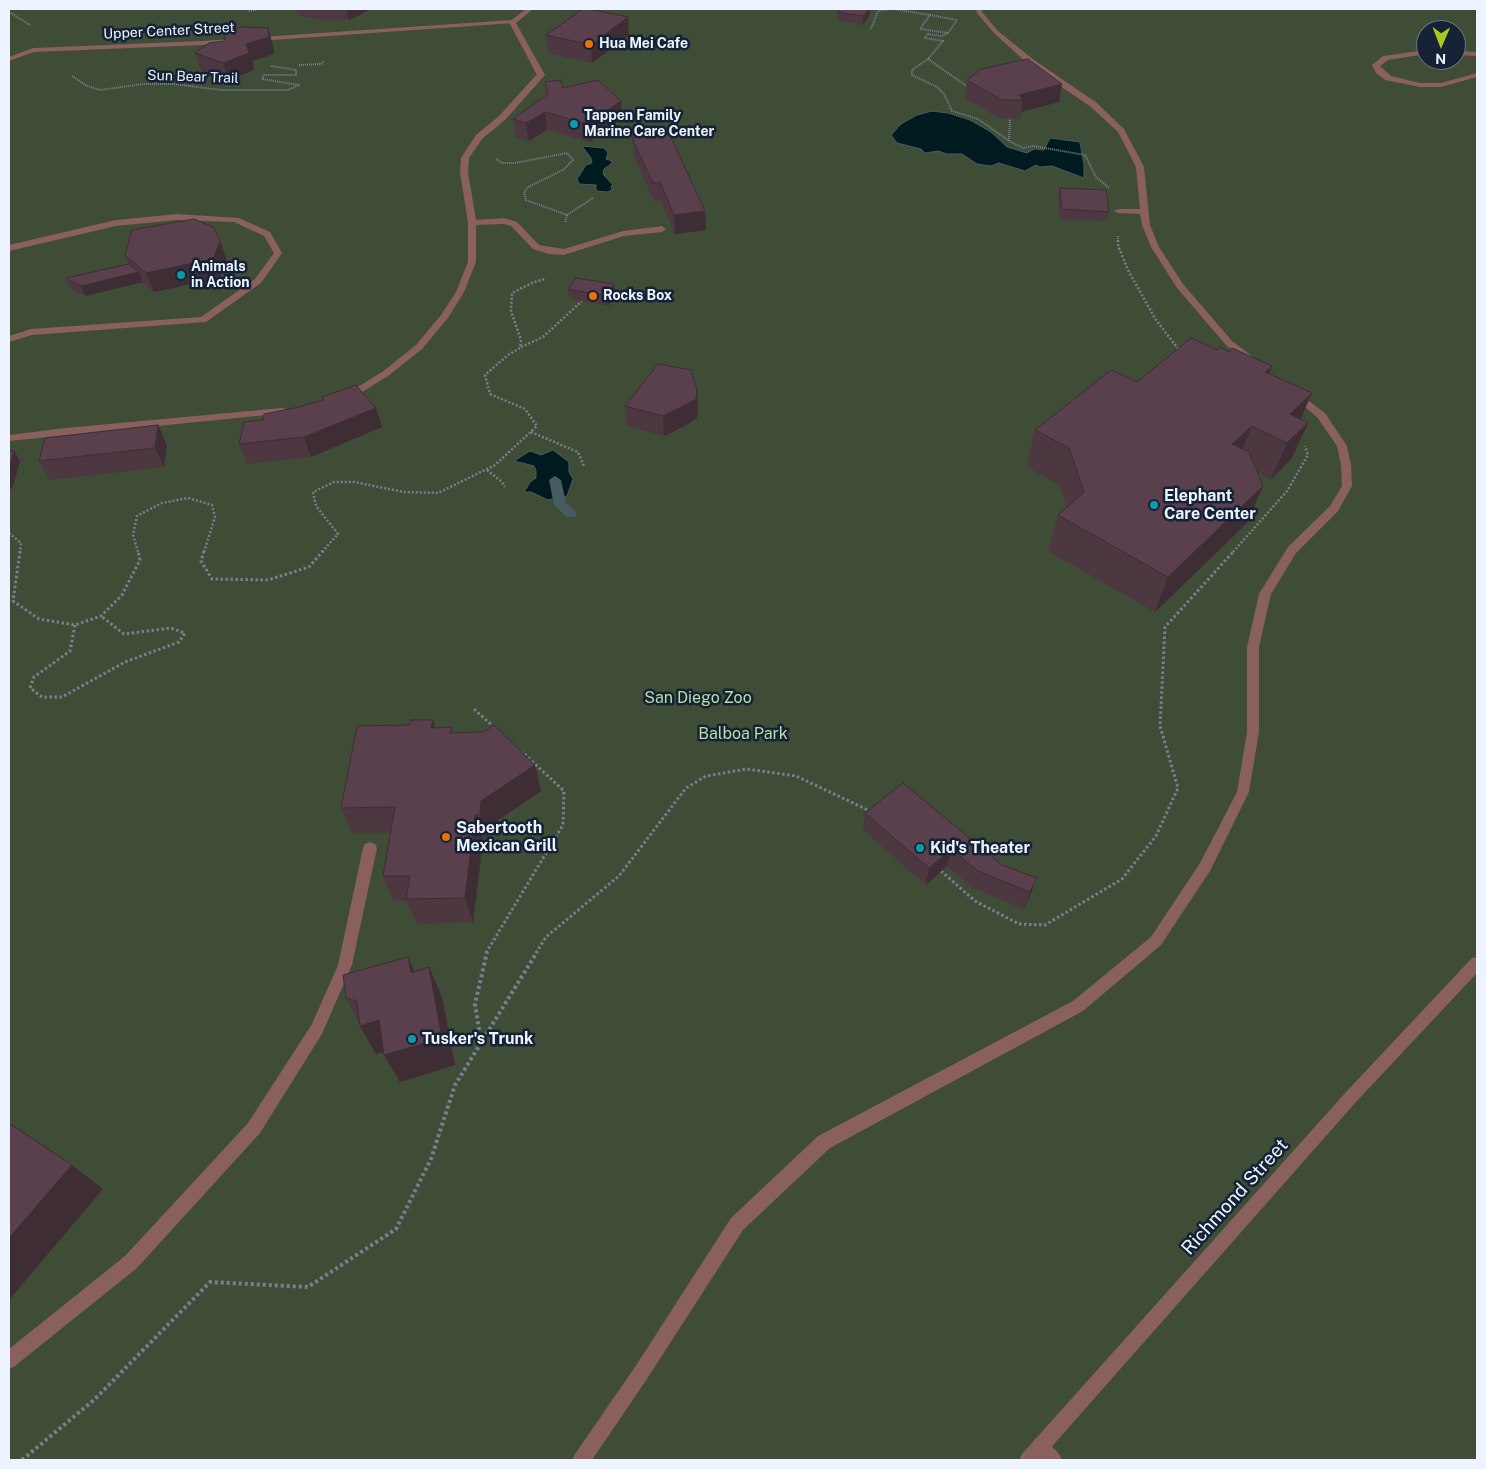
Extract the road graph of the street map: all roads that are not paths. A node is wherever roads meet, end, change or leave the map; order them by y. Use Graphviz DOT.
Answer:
graph roads {
  1 [pos="530,9"];
  2 [pos="979,9"];
  3 [pos="512,22"];
  4 [pos="1416,54"];
  5 [pos="9,59"];
  6 [pos="1477,75"];
  7 [pos="1118,210"];
  8 [pos="1144,212"];
  9 [pos="472,223"];
  10 [pos="662,229"];
  11 [pos="9,248"];
  12 [pos="9,339"];
  13 [pos="1268,373"];
  14 [pos="1283,385"];
  15 [pos="336,399"];
  16 [pos="291,410"];
  17 [pos="9,438"];
  18 [pos="370,848"];
  19 [pos="1477,963"];
  20 [pos="9,1360"];
  21 [pos="1040,1446"];
  22 [pos="581,1460"];
  23 [pos="1028,1460"];
  24 [pos="1053,1460"];
  1 -- 3 [label="street"];
  2 -- 8 [label="street"];
  3 -- 5 [label="street, Upper Center Street"];
  3 -- 9 [label="street"];
  4 -- 6 [label="street"];
  7 -- 8 [label="street"];
  8 -- 13 [label="street"];
  9 -- 10 [label="street"];
  9 -- 15 [label="street"];
  11 -- 12 [label="street"];
  14 -- 22 [label="street"];
  16 -- 17 [label="street"];
  18 -- 20 [label="street"];
  19 -- 21 [label="street, Richmond Street"];
  21 -- 23 [label="street, Richmond Street"];
  21 -- 24 [label="street"];
}
